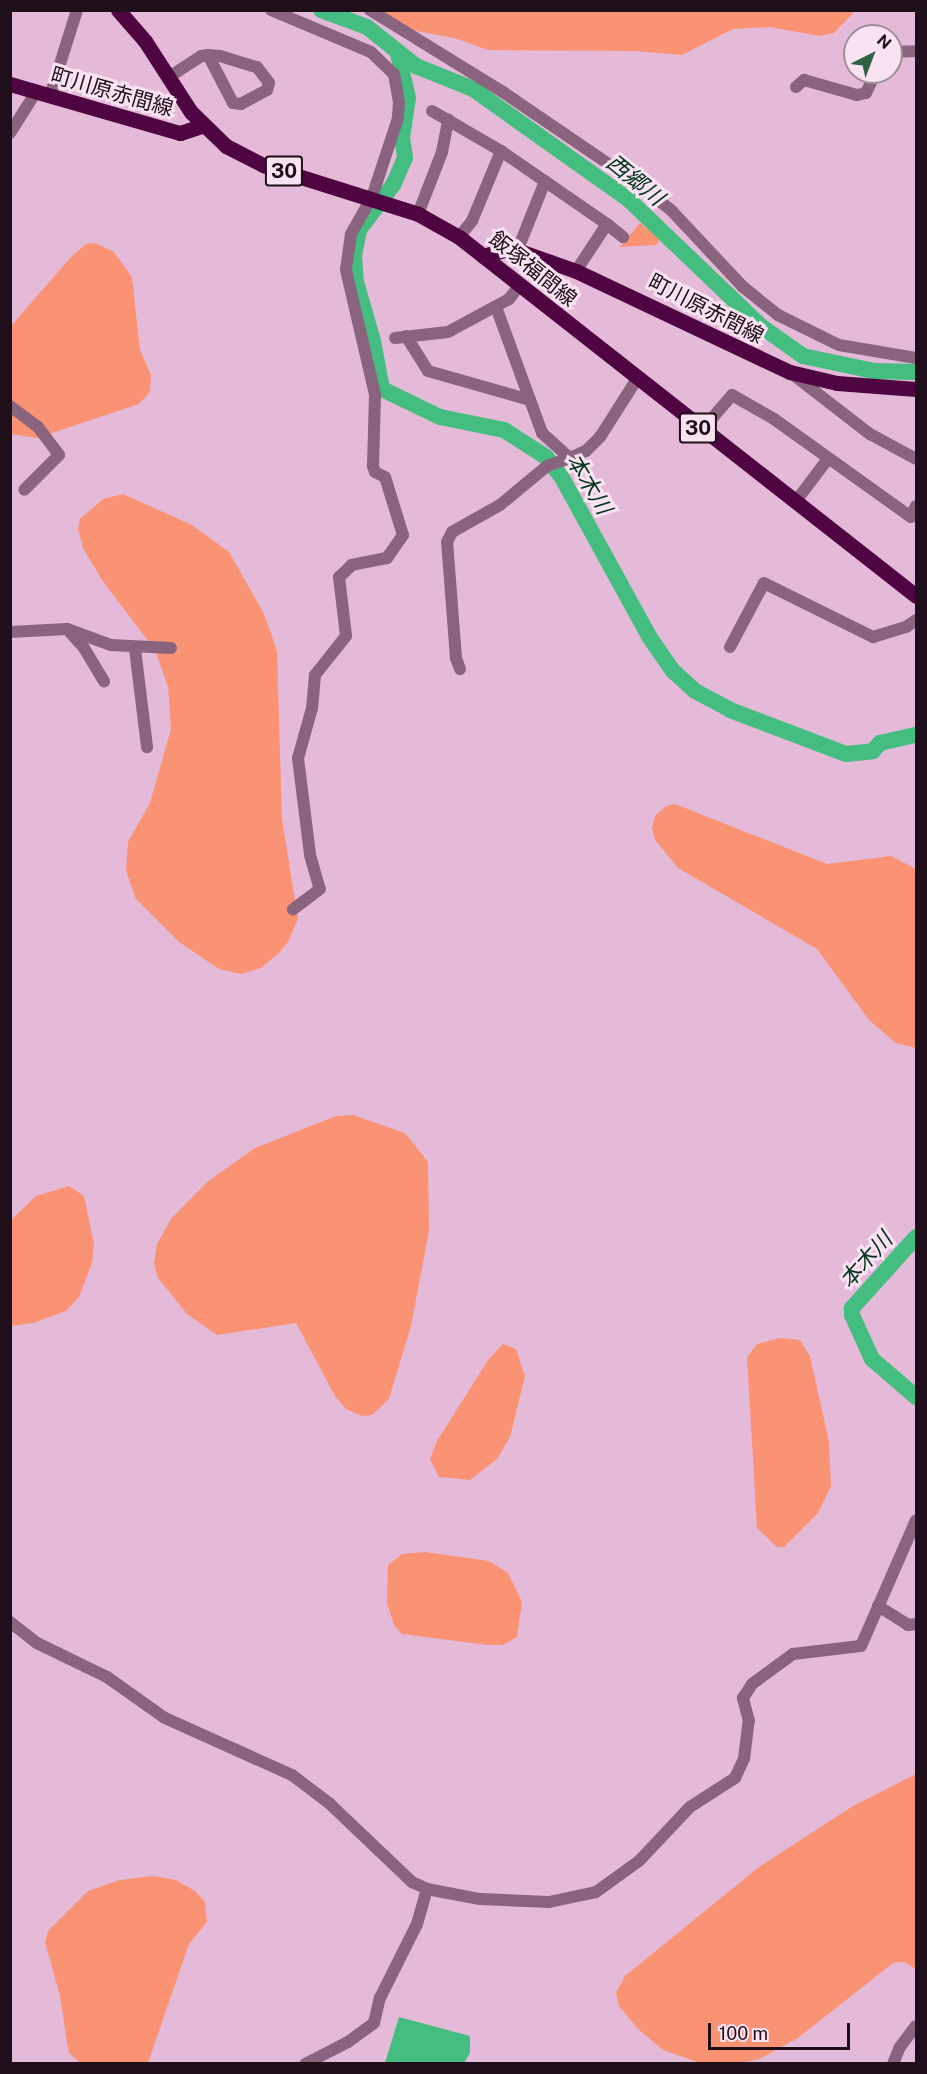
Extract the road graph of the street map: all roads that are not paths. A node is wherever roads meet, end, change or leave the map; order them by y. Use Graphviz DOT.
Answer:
graph roads {
  1 [pos="77,10"];
  2 [pos="118,10"];
  3 [pos="271,10"];
  4 [pos="370,10"];
  5 [pos="208,55"];
  6 [pos="169,77"];
  7 [pos="10,84"];
  8 [pos="870,84"];
  9 [pos="796,87"];
  10 [pos="43,94"];
  11 [pos="432,111"];
  12 [pos="448,120"];
  13 [pos="202,126"];
  14 [pos="10,133"];
  15 [pos="501,151"];
  16 [pos="545,181"];
  17 [pos="378,199"];
  18 [pos="418,214"];
  19 [pos="607,224"];
  20 [pos="459,237"];
  21 [pos="623,237"];
  22 [pos="518,249"];
  23 [pos="483,256"];
  24 [pos="576,271"];
  25 [pos="520,285"];
  26 [pos="496,307"];
  27 [pos="916,358"];
  28 [pos="790,372"];
  29 [pos="637,379"];
  30 [pos="916,389"];
  31 [pos="530,400"];
  32 [pos="10,406"];
  33 [pos="702,430"];
  34 [pos="567,459"];
  35 [pos="916,459"];
  36 [pos="827,460"];
  37 [pos="24,490"];
  38 [pos="796,501"];
  39 [pos="915,514"];
  40 [pos="916,596"];
  41 [pos="916,620"];
  42 [pos="67,629"];
  43 [pos="10,632"];
  44 [pos="730,647"];
  45 [pos="171,648"];
  46 [pos="135,649"];
  47 [pos="460,669"];
  48 [pos="104,681"];
  49 [pos="147,747"];
  50 [pos="293,909"];
  51 [pos="916,1520"];
  52 [pos="878,1606"];
  53 [pos="10,1622"];
  54 [pos="916,1624"];
  55 [pos="427,1889"];
  56 [pos="916,2026"];
  57 [pos="305,2064"];
  58 [pos="894,2064"];
  1 -- 10 [label="street"];
  2 -- 6 [label="main road, 飯塚福間線 / 30"];
  3 -- 17 [label="street"];
  4 -- 27 [label="street"];
  5 -- 5 [label="street"];
  5 -- 6 [label="street"];
  6 -- 13 [label="main road, 飯塚福間線 / 30"];
  7 -- 10 [label="main road, 町川原赤間線"];
  8 -- 9 [label="street"];
  10 -- 13 [label="main road, 町川原赤間線"];
  10 -- 14 [label="street"];
  11 -- 12 [label="street"];
  12 -- 15 [label="street"];
  12 -- 18 [label="street"];
  13 -- 17 [label="main road, 飯塚福間線 / 30"];
  15 -- 16 [label="street"];
  15 -- 20 [label="street"];
  16 -- 19 [label="street"];
  16 -- 22 [label="street"];
  17 -- 18 [label="main road, 飯塚福間線 / 30"];
  17 -- 50 [label="street"];
  18 -- 20 [label="main road, 飯塚福間線 / 30"];
  19 -- 21 [label="street"];
  19 -- 24 [label="street"];
  20 -- 23 [label="main road, 飯塚福間線 / 30"];
  22 -- 23 [label="main road, 町川原赤間線"];
  22 -- 24 [label="main road, 町川原赤間線"];
  23 -- 25 [label="main road, 飯塚福間線 / 30"];
  24 -- 28 [label="main road, 町川原赤間線"];
  25 -- 26 [label="street"];
  25 -- 29 [label="main road, 飯塚福間線 / 30"];
  26 -- 31 [label="street"];
  26 -- 31 [label="street"];
  28 -- 30 [label="main road, 町川原赤間線"];
  28 -- 35 [label="street"];
  29 -- 33 [label="main road, 飯塚福間線 / 30"];
  29 -- 34 [label="street"];
  31 -- 34 [label="street"];
  32 -- 37 [label="street"];
  33 -- 36 [label="street"];
  33 -- 38 [label="main road, 飯塚福間線 / 30"];
  34 -- 47 [label="street"];
  36 -- 38 [label="street"];
  36 -- 39 [label="street"];
  38 -- 40 [label="main road, 飯塚福間線 / 30"];
  41 -- 44 [label="street"];
  42 -- 43 [label="street"];
  42 -- 46 [label="street"];
  42 -- 48 [label="street"];
  45 -- 46 [label="street"];
  46 -- 49 [label="street"];
  51 -- 52 [label="street"];
  52 -- 54 [label="street"];
  52 -- 55 [label="street"];
  53 -- 55 [label="street"];
  55 -- 57 [label="street"];
  56 -- 58 [label="street"];
}
